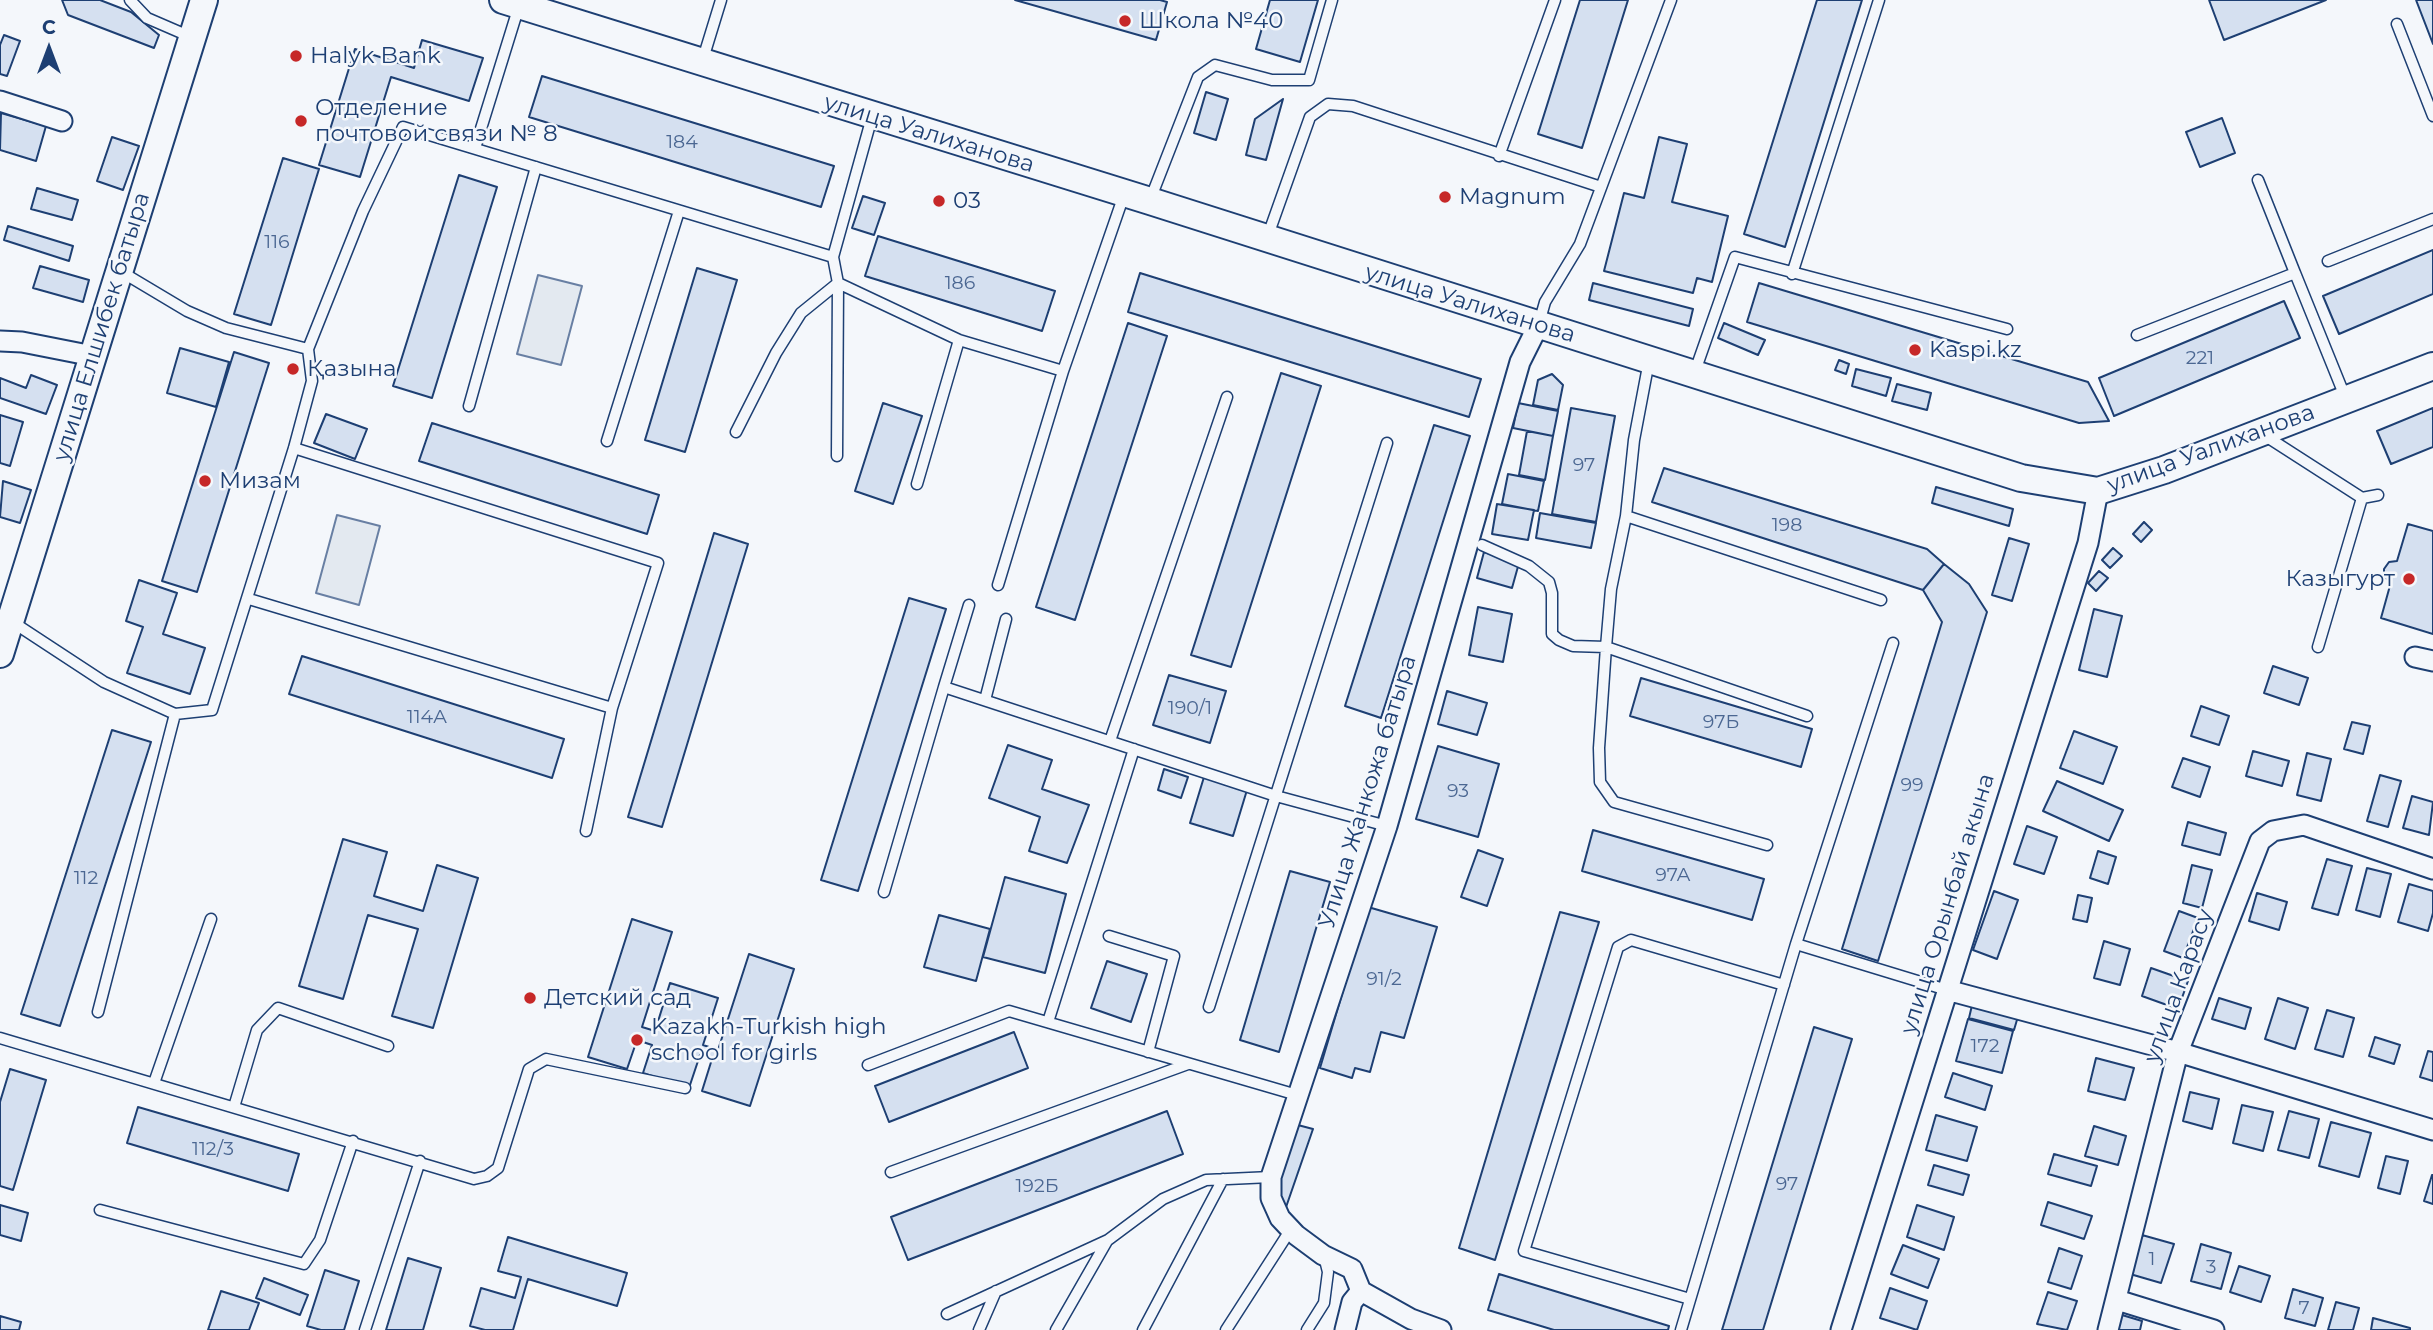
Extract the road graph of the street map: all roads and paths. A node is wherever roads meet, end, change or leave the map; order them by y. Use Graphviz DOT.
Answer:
graph roads {
  1 [pos="130,0"];
  2 [pos="204,0"];
  3 [pos="721,0"];
  4 [pos="1332,0"];
  5 [pos="1555,0"];
  6 [pos="1671,0"];
  7 [pos="1879,0"];
  8 [pos="511,3"];
  9 [pos="2397,24"];
  10 [pos="191,38"];
  11 [pos="701,62"];
  12 [pos="0,101"];
  13 [pos="872,116"];
  14 [pos="2433,116"];
  15 [pos="62,121"];
  16 [pos="475,149"];
  17 [pos="1499,156"];
  18 [pos="536,167"];
  19 [pos="2258,180"];
  20 [pos="1601,187"];
  21 [pos="1124,195"];
  22 [pos="1150,201"];
  23 [pos="679,211"];
  24 [pos="2433,219"];
  25 [pos="1266,240"];
  26 [pos="832,257"];
  27 [pos="2328,261"];
  28 [pos="120,271"];
  29 [pos="2295,273"];
  30 [pos="1792,274"];
  31 [pos="838,283"];
  32 [pos="1538,326"];
  33 [pos="2007,329"];
  34 [pos="2137,335"];
  35 [pos="959,340"];
  36 [pos="0,341"];
  37 [pos="309,349"];
  38 [pos="93,356"];
  39 [pos="1649,360"];
  40 [pos="2433,366"];
  41 [pos="1063,371"];
  42 [pos="1694,374"];
  43 [pos="1227,397"];
  44 [pos="2346,400"];
  45 [pos="469,406"];
  46 [pos="736,432"];
  47 [pos="2260,433"];
  48 [pos="607,441"];
  49 [pos="1387,443"];
  50 [pos="294,448"];
  51 [pos="837,456"];
  52 [pos="917,484"];
  53 [pos="2098,491"];
  54 [pos="2378,495"];
  55 [pos="2362,498"];
  56 [pos="1626,516"];
  57 [pos="1482,545"];
  58 [pos="998,584"];
  59 [pos="249,598"];
  60 [pos="1881,600"];
  61 [pos="968,605"];
  62 [pos="1006,619"];
  63 [pos="10,621"];
  64 [pos="1894,643"];
  65 [pos="1606,647"];
  66 [pos="2318,647"];
  67 [pos="0,654"];
  68 [pos="944,687"];
  69 [pos="985,700"];
  70 [pos="612,708"];
  71 [pos="175,713"];
  72 [pos="1807,716"];
  73 [pos="1110,741"];
  74 [pos="1134,749"];
  75 [pos="1276,796"];
  76 [pos="1387,826"];
  77 [pos="586,831"];
  78 [pos="1767,845"];
  79 [pos="2433,869"];
  80 [pos="884,892"];
  81 [pos="211,919"];
  82 [pos="1109,936"];
  83 [pos="1796,944"];
  84 [pos="1784,985"];
  85 [pos="1947,990"];
  86 [pos="1209,1007"];
  87 [pos="98,1012"];
  88 [pos="1048,1022"];
  89 [pos="0,1038"];
  90 [pos="388,1046"];
  91 [pos="1148,1052"];
  92 [pos="2178,1052"];
  93 [pos="1189,1064"];
  94 [pos="868,1065"];
  95 [pos="154,1083"];
  96 [pos="685,1088"];
  97 [pos="1297,1095"];
  98 [pos="233,1107"];
  99 [pos="2433,1130"];
  100 [pos="353,1141"];
  101 [pos="420,1161"];
  102 [pos="891,1172"];
  103 [pos="1270,1177"];
  104 [pos="1223,1179"];
  105 [pos="100,1210"];
  106 [pos="1291,1229"];
  107 [pos="1108,1240"];
  108 [pos="1324,1255"];
  109 [pos="996,1291"];
  110 [pos="1362,1291"];
  111 [pos="1690,1299"];
  112 [pos="2117,1300"];
  113 [pos="947,1314"];
  114 [pos="365,1330"];
  115 [pos="979,1330"];
  116 [pos="1056,1330"];
  117 [pos="1143,1330"];
  118 [pos="1226,1330"];
  119 [pos="1307,1330"];
  120 [pos="1345,1330"];
  121 [pos="1441,1330"];
  122 [pos="1681,1330"];
  123 [pos="1841,1330"];
  124 [pos="2108,1330"];
  125 [pos="2214,1330"];
  1 -- 10 [label="lane"];
  2 -- 10 [label="main road, улица Елшибек батыра"];
  3 -- 11 [label="lane"];
  4 -- 22 [label="lane"];
  5 -- 17 [label="lane"];
  6 -- 20 [label="lane"];
  7 -- 30 [label="lane"];
  8 -- 11 [label="main road, улица Уалиханова"];
  8 -- 16 [label="lane"];
  9 -- 14 [label="lane"];
  10 -- 28 [label="main road, улица Елшибек батыра"];
  11 -- 13 [label="main road, улица Уалиханова"];
  12 -- 15 [label="street"];
  13 -- 21 [label="main road, улица Уалиханова"];
  13 -- 26 [label="lane"];
  16 -- 18 [label="lane"];
  16 -- 37 [label="lane"];
  17 -- 20 [label="lane"];
  17 -- 25 [label="lane"];
  18 -- 23 [label="lane"];
  18 -- 45 [label="lane"];
  19 -- 29 [label="lane"];
  20 -- 32 [label="lane"];
  21 -- 22 [label="main road, улица Уалиханова"];
  21 -- 41 [label="lane"];
  22 -- 25 [label="main road, улица Уалиханова"];
  23 -- 26 [label="lane"];
  23 -- 48 [label="lane"];
  24 -- 27 [label="lane"];
  25 -- 32 [label="main road, улица Уалиханова"];
  26 -- 31 [label="lane"];
  28 -- 37 [label="lane"];
  28 -- 38 [label="main road, улица Елшибек батыра"];
  29 -- 34 [label="lane"];
  29 -- 44 [label="lane"];
  30 -- 33 [label="lane"];
  30 -- 42 [label="lane"];
  31 -- 35 [label="lane"];
  31 -- 46 [label="lane"];
  31 -- 51 [label="lane"];
  32 -- 39 [label="main road, улица Уалиханова"];
  32 -- 76 [label="street, Улица Жанкожа батыра"];
  35 -- 41 [label="lane"];
  35 -- 52 [label="lane"];
  36 -- 38 [label="street"];
  37 -- 50 [label="lane"];
  38 -- 63 [label="main road, улица Елшибек батыра"];
  39 -- 42 [label="main road, улица Уалиханова"];
  39 -- 56 [label="lane"];
  40 -- 44 [label="main road, улица Уалиханова"];
  41 -- 58 [label="lane"];
  42 -- 53 [label="main road, улица Уалиханова"];
  43 -- 73 [label="lane"];
  44 -- 47 [label="main road, улица Уалиханова"];
  47 -- 53 [label="main road, улица Уалиханова"];
  47 -- 55 [label="lane"];
  49 -- 75 [label="lane"];
  50 -- 59 [label="lane"];
  50 -- 70 [label="lane"];
  53 -- 85 [label="street, улица Орынбай акына"];
  54 -- 55 [label="lane"];
  55 -- 66 [label="lane"];
  56 -- 60 [label="lane"];
  56 -- 65 [label="lane"];
  57 -- 65 [label="lane"];
  59 -- 70 [label="lane"];
  59 -- 71 [label="lane"];
  61 -- 68 [label="lane"];
  62 -- 69 [label="lane"];
  63 -- 67 [label="main road, улица Елшибек батыра"];
  63 -- 71 [label="lane"];
  64 -- 83 [label="lane"];
  65 -- 72 [label="lane"];
  65 -- 78 [label="lane"];
  68 -- 69 [label="lane"];
  68 -- 80 [label="lane"];
  69 -- 73 [label="lane"];
  70 -- 77 [label="lane"];
  71 -- 87 [label="lane"];
  73 -- 74 [label="lane"];
  74 -- 75 [label="lane"];
  74 -- 88 [label="lane"];
  75 -- 76 [label="lane"];
  75 -- 86 [label="lane"];
  76 -- 97 [label="street, Улица Жанкожа батыра"];
  79 -- 92 [label="street, улица Карасу"];
  81 -- 95 [label="lane"];
  82 -- 91 [label="lane"];
  83 -- 84 [label="lane"];
  83 -- 85 [label="lane"];
  84 -- 111 [label="lane"];
  84 -- 111 [label="lane"];
  85 -- 92 [label="street"];
  85 -- 123 [label="street, улица Орынбай акына"];
  88 -- 91 [label="lane"];
  88 -- 94 [label="lane"];
  89 -- 95 [label="lane"];
  90 -- 98 [label="lane"];
  91 -- 93 [label="lane"];
  92 -- 99 [label="street"];
  92 -- 112 [label="street, улица Карасу"];
  93 -- 97 [label="lane"];
  93 -- 102 [label="lane"];
  95 -- 98 [label="lane"];
  96 -- 101 [label="lane"];
  97 -- 103 [label="street, Улица Жанкожа батыра"];
  98 -- 100 [label="lane"];
  100 -- 101 [label="lane"];
  100 -- 105 [label="lane"];
  101 -- 114 [label="lane"];
  103 -- 104 [label="lane"];
  103 -- 106 [label="street, Улица Жанкожа батыра"];
  104 -- 107 [label="lane"];
  104 -- 117 [label="lane"];
  106 -- 108 [label="street, Улица Жанкожа батыра"];
  106 -- 118 [label="lane"];
  107 -- 109 [label="lane"];
  107 -- 116 [label="lane"];
  108 -- 110 [label="street, Улица Жанкожа батыра"];
  108 -- 119 [label="lane"];
  109 -- 113 [label="lane"];
  109 -- 115 [label="lane"];
  110 -- 120 [label="street"];
  110 -- 121 [label="street"];
  111 -- 122 [label="lane"];
  112 -- 124 [label="street, улица Карасу"];
  112 -- 125 [label="street"];
}
